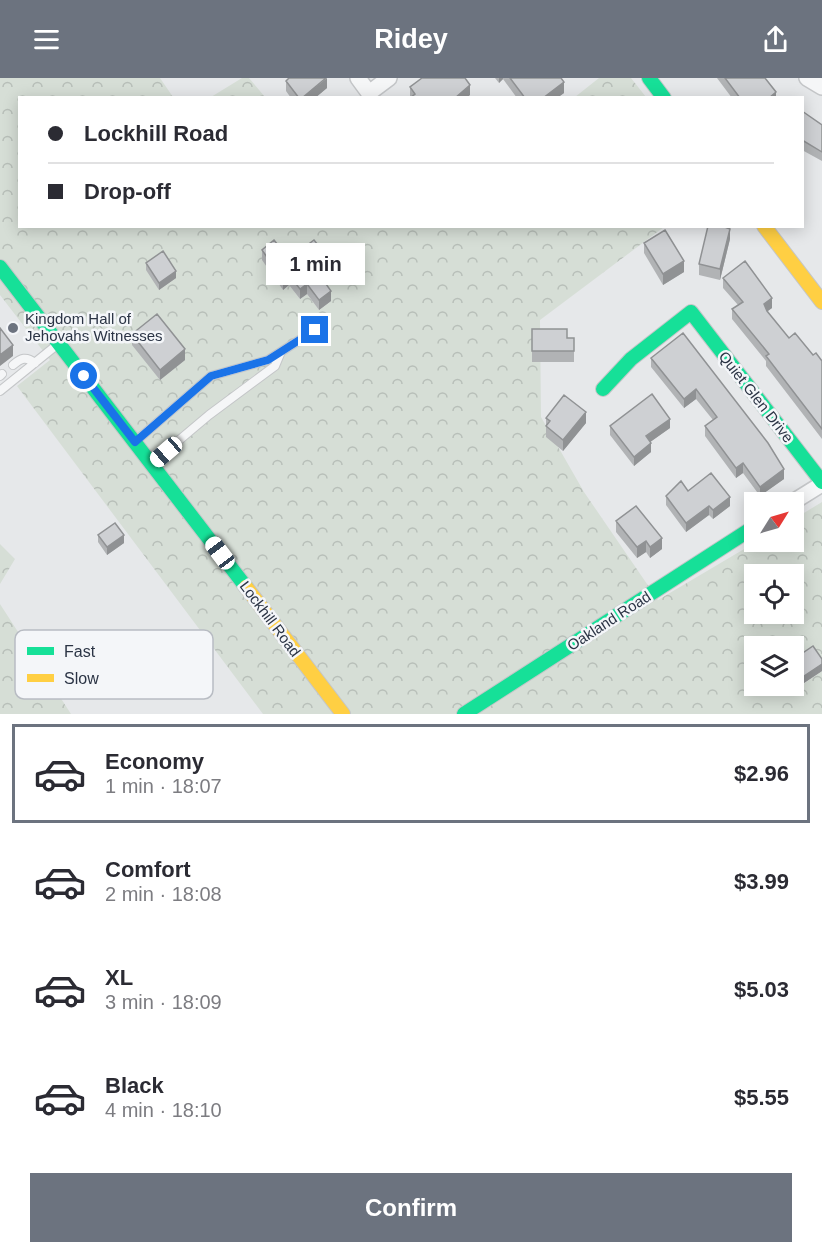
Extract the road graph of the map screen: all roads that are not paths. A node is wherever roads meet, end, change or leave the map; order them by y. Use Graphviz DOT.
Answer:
graph roads {
  1 [pos="358,78"];
  2 [pos="389,78"];
  3 [pos="649,78"];
  4 [pos="807,78"];
  5 [pos="822,87"];
  6 [pos="662,96"];
  7 [pos="766,228"];
  8 [pos="0,267"];
  9 [pos="822,302"];
  10 [pos="315,330"];
  11 [pos="59,343"];
  12 [pos="280,354"];
  13 [pos="36,363"];
  14 [pos="13,365"];
  15 [pos="603,389"];
  16 [pos="0,391"];
  17 [pos="135,442"];
  18 [pos="151,464"];
  19 [pos="822,483"];
  20 [pos="804,495"];
  21 [pos="744,533"];
  22 [pos="343,714"];
  23 [pos="464,714"];
  1 -- 2 [label="street"];
  3 -- 6 [label="street"];
  4 -- 5 [label="street"];
  7 -- 9 [label="street"];
  8 -- 11 [label="street, Lockhill Road"];
  10 -- 12 [label="lane"];
  11 -- 13 [label="lane"];
  11 -- 17 [label="street, Lockhill Road"];
  12 -- 17 [label="lane"];
  12 -- 18 [label="lane"];
  13 -- 14 [label="lane"];
  13 -- 16 [label="lane"];
  15 -- 19 [label="street, Quiet Glen Drive"];
  17 -- 18 [label="street, Lockhill Road"];
  18 -- 22 [label="street, Lockhill Road"];
  19 -- 20 [label="street"];
  21 -- 23 [label="street, Oakland Road"];
}
